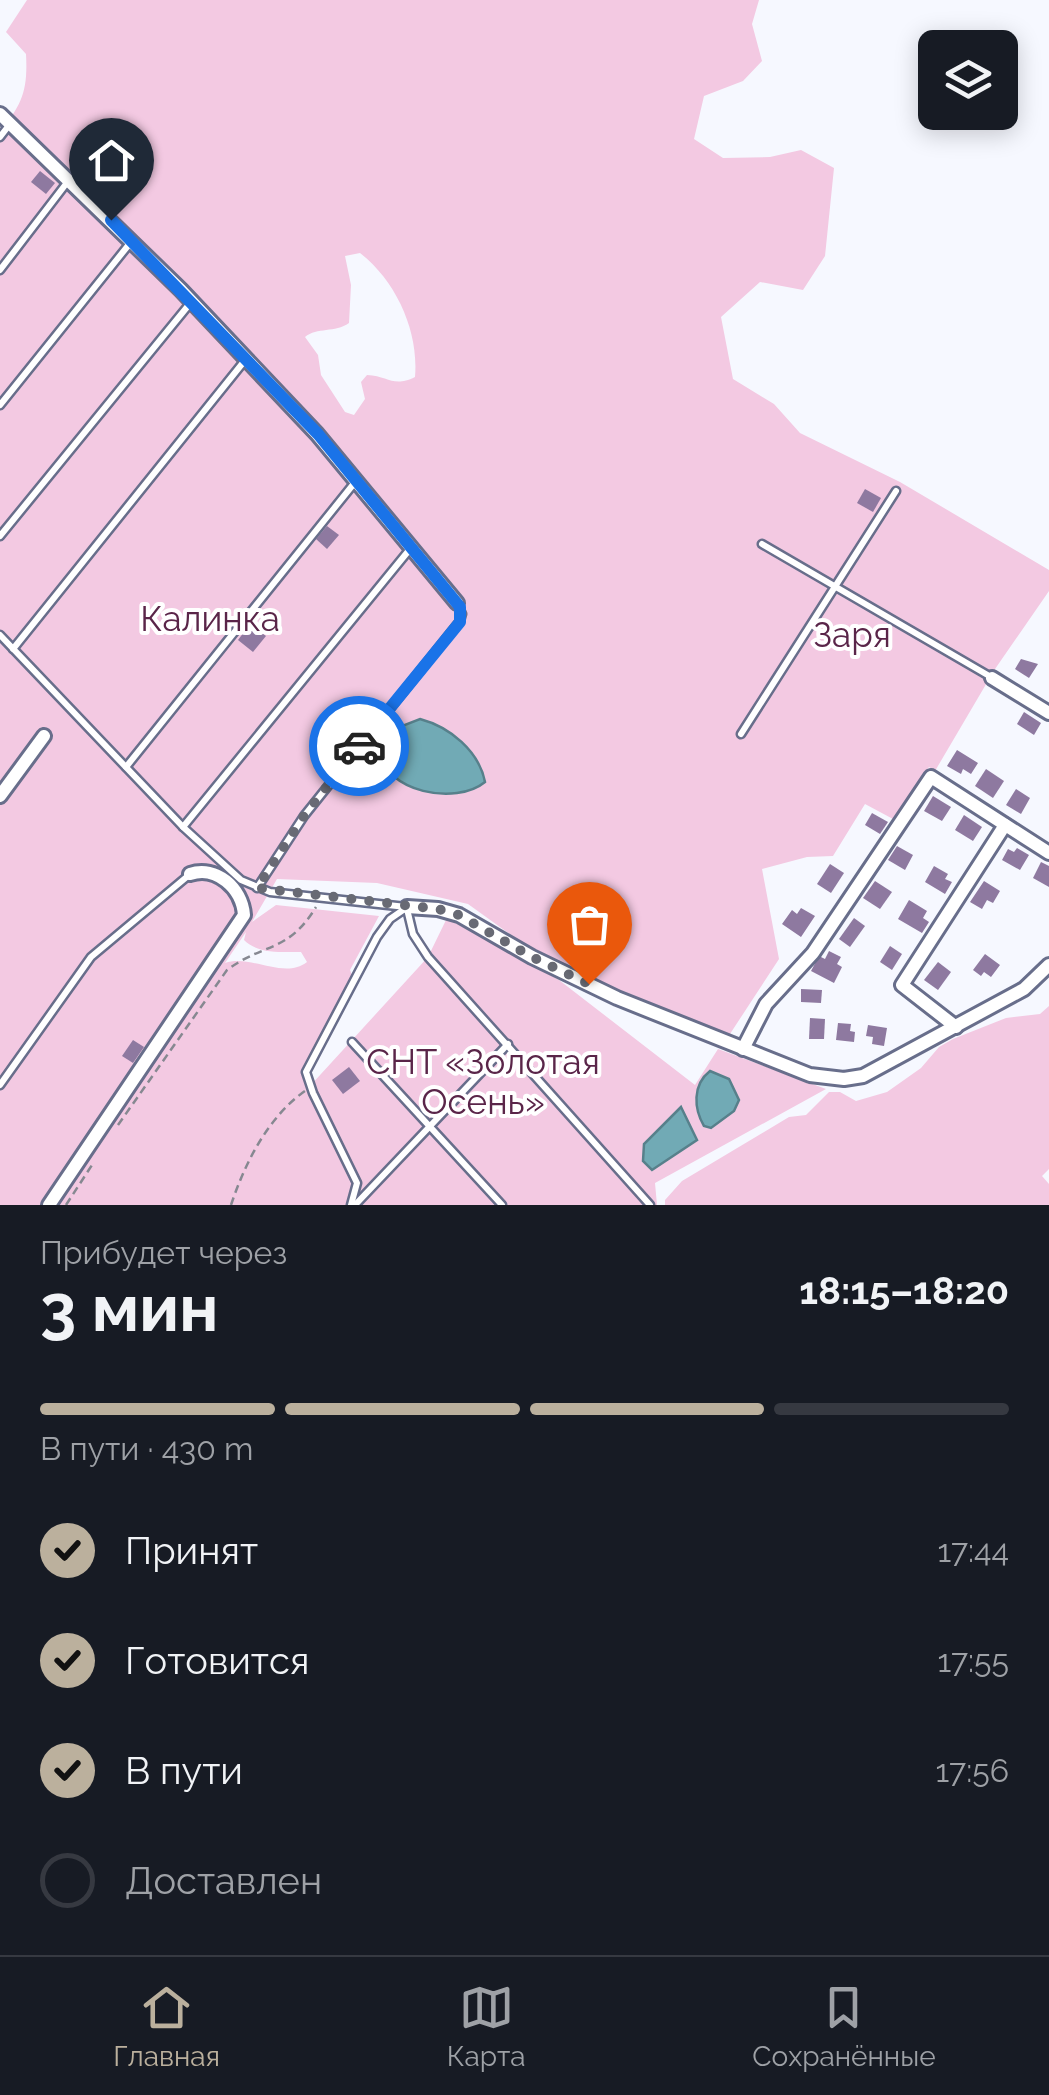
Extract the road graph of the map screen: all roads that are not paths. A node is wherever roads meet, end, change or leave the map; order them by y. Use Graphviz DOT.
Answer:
graph roads {
  1 [pos="6,118"];
  2 [pos="0,136"];
  3 [pos="70,180"];
  4 [pos="132,241"];
  5 [pos="0,270"];
  6 [pos="192,301"];
  7 [pos="246,358"];
  8 [pos="0,405"];
  9 [pos="356,481"];
  10 [pos="896,491"];
  11 [pos="0,536"];
  12 [pos="762,544"];
  13 [pos="411,548"];
  14 [pos="835,587"];
  15 [pos="457,603"];
  16 [pos="0,636"];
  17 [pos="12,648"];
  18 [pos="992,678"];
  19 [pos="1049,714"];
  20 [pos="741,734"];
  21 [pos="44,736"];
  22 [pos="126,767"];
  23 [pos="0,796"];
  24 [pos="1005,825"];
  25 [pos="183,827"];
  26 [pos="1049,853"];
  27 [pos="190,874"];
  28 [pos="257,888"];
  29 [pos="407,907"];
  30 [pos="1049,965"];
  31 [pos="956,1027"];
  32 [pos="352,1042"];
  33 [pos="508,1044"];
  34 [pos="743,1048"];
  35 [pos="0,1084"];
  36 [pos="430,1128"];
  37 [pos="48,1205"];
  38 [pos="353,1205"];
  39 [pos="502,1205"];
  40 [pos="650,1205"];
  1 -- 2 [label="lane"];
  1 -- 3 [label="street"];
  3 -- 4 [label="street"];
  3 -- 5 [label="lane"];
  4 -- 6 [label="street"];
  4 -- 8 [label="lane"];
  6 -- 7 [label="street"];
  6 -- 11 [label="lane"];
  7 -- 9 [label="street"];
  7 -- 17 [label="lane"];
  9 -- 13 [label="street"];
  9 -- 22 [label="lane"];
  10 -- 14 [label="lane"];
  12 -- 14 [label="lane"];
  13 -- 15 [label="street"];
  13 -- 25 [label="lane"];
  14 -- 18 [label="lane"];
  14 -- 20 [label="lane"];
  15 -- 28 [label="lane"];
  16 -- 17 [label="lane"];
  17 -- 22 [label="lane"];
  18 -- 19 [label="street"];
  21 -- 23 [label="street"];
  22 -- 25 [label="lane"];
  24 -- 26 [label="street"];
  24 -- 31 [label="street"];
  24 -- 34 [label="street"];
  25 -- 28 [label="lane"];
  27 -- 35 [label="lane"];
  27 -- 37 [label="street"];
  28 -- 29 [label="lane"];
  29 -- 33 [label="lane"];
  29 -- 34 [label="street"];
  29 -- 38 [label="lane"];
  30 -- 31 [label="street"];
  31 -- 34 [label="street"];
  32 -- 36 [label="lane"];
  33 -- 36 [label="lane"];
  33 -- 40 [label="lane"];
  36 -- 38 [label="lane"];
  36 -- 39 [label="lane"];
}
